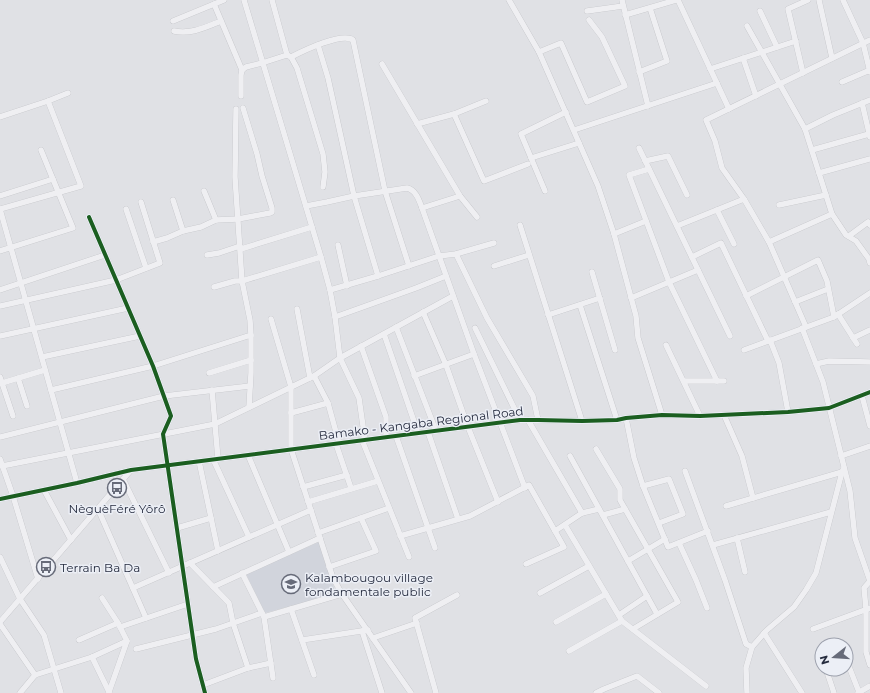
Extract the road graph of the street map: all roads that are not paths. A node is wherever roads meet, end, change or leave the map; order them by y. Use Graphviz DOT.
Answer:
graph roads {
  1 [pos="224,0"];
  2 [pos="244,0"];
  3 [pos="272,0"];
  4 [pos="509,0"];
  5 [pos="677,0"];
  6 [pos="808,0"];
  7 [pos="819,0"];
  8 [pos="843,0"];
  9 [pos="622,3"];
  10 [pos="214,4"];
  11 [pos="650,8"];
  12 [pos="587,10"];
  13 [pos="760,11"];
  14 [pos="625,15"];
  15 [pos="173,20"];
  16 [pos="589,20"];
  17 [pos="221,21"];
  18 [pos="747,26"];
  19 [pos="174,31"];
  20 [pos="870,40"];
  21 [pos="796,41"];
  22 [pos="863,43"];
  23 [pos="318,45"];
  24 [pos="777,47"];
  25 [pos="539,52"];
  26 [pos="762,52"];
  27 [pos="289,56"];
  28 [pos="743,58"];
  29 [pos="832,58"];
  30 [pos="262,63"];
  31 [pos="382,64"];
  32 [pos="710,69"];
  33 [pos="242,70"];
  34 [pos="870,71"];
  35 [pos="639,72"];
  36 [pos="803,73"];
  37 [pos="842,82"];
  38 [pos="716,83"];
  39 [pos="780,84"];
  40 [pos="68,93"];
  41 [pos="241,96"];
  42 [pos="756,96"];
  43 [pos="870,100"];
  44 [pos="48,101"];
  45 [pos="486,101"];
  46 [pos="862,103"];
  47 [pos="648,106"];
  48 [pos="243,108"];
  49 [pos="236,109"];
  50 [pos="728,109"];
  51 [pos="566,112"];
  52 [pos="454,114"];
  53 [pos="0,117"];
  54 [pos="417,124"];
  55 [pos="805,129"];
  56 [pos="574,130"];
  57 [pos="870,136"];
  58 [pos="579,143"];
  59 [pos="639,148"];
  60 [pos="41,150"];
  61 [pos="812,150"];
  62 [pos="531,158"];
  63 [pos="870,159"];
  64 [pos="645,161"];
  65 [pos="528,164"];
  66 [pos="649,169"];
  67 [pos="819,173"];
  68 [pos="53,179"];
  69 [pos="323,187"];
  70 [pos="385,191"];
  71 [pos="545,191"];
  72 [pos="58,192"];
  73 [pos="204,192"];
  74 [pos="687,195"];
  75 [pos="826,195"];
  76 [pos="0,196"];
  77 [pos="354,196"];
  78 [pos="460,196"];
  79 [pos="744,199"];
  80 [pos="173,200"];
  81 [pos="141,202"];
  82 [pos="779,205"];
  83 [pos="306,206"];
  84 [pos="422,208"];
  85 [pos="0,209"];
  86 [pos="126,209"];
  87 [pos="717,210"];
  88 [pos="832,214"];
  89 [pos="89,217"];
  90 [pos="477,217"];
  91 [pos="238,219"];
  92 [pos="216,220"];
  93 [pos="646,221"];
  94 [pos="520,225"];
  95 [pos="870,225"];
  96 [pos="312,226"];
  97 [pos="677,226"];
  98 [pos="183,231"];
  99 [pos="614,234"];
  100 [pos="849,236"];
  101 [pos="153,242"];
  102 [pos="769,242"];
  103 [pos="494,243"];
  104 [pos="734,244"];
  105 [pos="338,245"];
  106 [pos="11,247"];
  107 [pos="240,248"];
  108 [pos="0,251"];
  109 [pos="456,254"];
  110 [pos="105,255"];
  111 [pos="207,255"];
  112 [pos="529,255"];
  113 [pos="439,256"];
  114 [pos="321,257"];
  115 [pos="692,257"];
  116 [pos="870,263"];
  117 [pos="409,266"];
  118 [pos="494,266"];
  119 [pos="146,268"];
  120 [pos="698,270"];
  121 [pos="592,272"];
  122 [pos="378,276"];
  123 [pos="446,276"];
  124 [pos="784,277"];
  125 [pos="116,280"];
  126 [pos="242,281"];
  127 [pos="669,282"];
  128 [pos="21,283"];
  129 [pos="347,286"];
  130 [pos="214,287"];
  131 [pos="828,289"];
  132 [pos="0,290"];
  133 [pos="330,290"];
  134 [pos="870,294"];
  135 [pos="453,296"];
  136 [pos="746,296"];
  137 [pos="600,298"];
  138 [pos="631,298"];
  139 [pos="26,300"];
  140 [pos="795,302"];
  141 [pos="580,305"];
  142 [pos="0,306"];
  143 [pos="128,308"];
  144 [pos="297,309"];
  145 [pos="423,312"];
  146 [pos="548,315"];
  147 [pos="836,315"];
  148 [pos="335,317"];
  149 [pos="271,318"];
  150 [pos="396,327"];
  151 [pos="34,328"];
  152 [pos="474,328"];
  153 [pos="804,328"];
  154 [pos="870,330"];
  155 [pos="384,334"];
  156 [pos="251,335"];
  157 [pos="0,336"];
  158 [pos="140,336"];
  159 [pos="730,336"];
  160 [pos="853,338"];
  161 [pos="769,341"];
  162 [pos="857,344"];
  163 [pos="666,345"];
  164 [pos="361,346"];
  165 [pos="615,350"];
  166 [pos="744,350"];
  167 [pos="474,354"];
  168 [pos="42,357"];
  169 [pos="340,358"];
  170 [pos="251,360"];
  171 [pos="870,362"];
  172 [pos="816,364"];
  173 [pos="446,365"];
  174 [pos="153,366"];
  175 [pos="45,370"];
  176 [pos="209,373"];
  177 [pos="414,376"];
  178 [pos="0,377"];
  179 [pos="312,377"];
  180 [pos="18,378"];
  181 [pos="684,381"];
  182 [pos="717,381"];
  183 [pos="724,381"];
  184 [pos="2,383"];
  185 [pos="250,386"];
  186 [pos="291,387"];
  187 [pos="51,390"];
  188 [pos="212,390"];
  189 [pos="870,392"];
  190 [pos="164,396"];
  191 [pos="862,396"];
  192 [pos="7,399"];
  193 [pos="0,401"];
  194 [pos="328,403"];
  195 [pos="27,406"];
  196 [pos="248,407"];
  197 [pos="829,408"];
  198 [pos="788,412"];
  199 [pos="291,413"];
  200 [pos="662,415"];
  201 [pos="724,415"];
  202 [pos="13,416"];
  203 [pos="700,416"];
  204 [pos="626,418"];
  205 [pos="520,420"];
  206 [pos="528,420"];
  207 [pos="538,420"];
  208 [pos="617,420"];
  209 [pos="582,421"];
  210 [pos="60,422"];
  211 [pos="500,423"];
  212 [pos="215,424"];
  213 [pos="870,426"];
  214 [pos="468,427"];
  215 [pos="436,431"];
  216 [pos="428,432"];
  217 [pos="418,433"];
  218 [pos="163,434"];
  219 [pos="396,436"];
  220 [pos="0,437"];
  221 [pos="386,438"];
  222 [pos="363,440"];
  223 [pos="337,444"];
  224 [pos="870,446"];
  225 [pos="596,448"];
  226 [pos="291,450"];
  227 [pos="69,453"];
  228 [pos="248,455"];
  229 [pos="570,456"];
  230 [pos="841,456"];
  231 [pos="0,459"];
  232 [pos="216,459"];
  233 [pos="199,461"];
  234 [pos="168,465"];
  235 [pos="2,466"];
  236 [pos="132,470"];
  237 [pos="843,470"];
  238 [pos="685,471"];
  239 [pos="347,475"];
  240 [pos="123,479"];
  241 [pos="378,481"];
  242 [pos="77,483"];
  243 [pos="643,486"];
  244 [pos="303,487"];
  245 [pos="352,488"];
  246 [pos="525,488"];
  247 [pos="44,490"];
  248 [pos="13,496"];
  249 [pos="753,498"];
  250 [pos="0,499"];
  251 [pos="308,502"];
  252 [pos="498,502"];
  253 [pos="726,506"];
  254 [pos="389,508"];
  255 [pos="98,509"];
  256 [pos="599,509"];
  257 [pos="625,509"];
  258 [pos="310,510"];
  259 [pos="831,512"];
  260 [pos="582,513"];
  261 [pos="603,515"];
  262 [pos="211,518"];
  263 [pos="361,518"];
  264 [pos="458,519"];
  265 [pos="278,524"];
  266 [pos="659,524"];
  267 [pos="565,525"];
  268 [pos="177,528"];
  269 [pos="428,528"];
  270 [pos="555,531"];
  271 [pos="708,531"];
  272 [pos="319,536"];
  273 [pos="400,536"];
  274 [pos="249,537"];
  275 [pos="737,538"];
  276 [pos="665,539"];
  277 [pos="71,540"];
  278 [pos="679,543"];
  279 [pos="713,545"];
  280 [pos="435,548"];
  281 [pos="648,549"];
  282 [pos="218,551"];
  283 [pos="289,552"];
  284 [pos="0,557"];
  285 [pos="408,557"];
  286 [pos="628,561"];
  287 [pos="190,563"];
  288 [pos="2,564"];
  289 [pos="526,564"];
  290 [pos="182,566"];
  291 [pos="590,566"];
  292 [pos="329,567"];
  293 [pos="169,572"];
  294 [pos="745,572"];
  295 [pos="242,573"];
  296 [pos="869,575"];
  297 [pos="38,579"];
  298 [pos="212,587"];
  299 [pos="133,588"];
  300 [pos="540,593"];
  301 [pos="342,594"];
  302 [pos="606,594"];
  303 [pos="457,595"];
  304 [pos="647,596"];
  305 [pos="102,598"];
  306 [pos="20,599"];
  307 [pos="188,604"];
  308 [pos="707,608"];
  309 [pos="868,608"];
  310 [pos="291,609"];
  311 [pos="657,614"];
  312 [pos="263,615"];
  313 [pos="146,618"];
  314 [pos="621,618"];
  315 [pos="556,622"];
  316 [pos="0,623"];
  317 [pos="233,623"];
  318 [pos="417,623"];
  319 [pos="119,625"];
  320 [pos="633,629"];
  321 [pos="813,630"];
  322 [pos="365,631"];
  323 [pos="764,633"];
  324 [pos="193,635"];
  325 [pos="373,638"];
  326 [pos="79,640"];
  327 [pos="302,640"];
  328 [pos="127,641"];
  329 [pos="752,647"];
  330 [pos="136,649"];
  331 [pos="569,650"];
  332 [pos="868,651"];
  333 [pos="92,657"];
  334 [pos="271,662"];
  335 [pos="870,665"];
  336 [pos="54,668"];
  337 [pos="248,668"];
  338 [pos="35,675"];
  339 [pos="314,675"];
  340 [pos="829,677"];
  341 [pos="853,677"];
  342 [pos="273,678"];
  343 [pos="203,685"];
  344 [pos="706,686"];
  345 [pos="870,686"];
  346 [pos="858,692"];
  347 [pos="20,693"];
  348 [pos="61,693"];
  349 [pos="107,693"];
  350 [pos="205,693"];
  351 [pos="382,693"];
  352 [pos="411,693"];
  353 [pos="436,693"];
  354 [pos="597,693"];
  355 [pos="659,693"];
  356 [pos="747,693"];
  357 [pos="802,693"];
  358 [pos="834,693"];
  1 -- 10 [label="street"];
  2 -- 30 [label="street"];
  3 -- 27 [label="street"];
  4 -- 25 [label="street"];
  5 -- 11 [label="street"];
  5 -- 32 [label="street"];
  6 -- 21 [label="street"];
  7 -- 29 [label="street"];
  8 -- 22 [label="street"];
  9 -- 12 [label="street"];
  9 -- 14 [label="street"];
  10 -- 15 [label="street"];
  10 -- 17 [label="street"];
  11 -- 14 [label="street"];
  11 -- 35 [label="street"];
  13 -- 24 [label="street"];
  14 -- 35 [label="street"];
  16 -- 25 [label="street"];
  17 -- 19 [label="street"];
  17 -- 33 [label="street"];
  18 -- 26 [label="street"];
  20 -- 22 [label="street"];
  21 -- 24 [label="street"];
  21 -- 36 [label="street"];
  22 -- 29 [label="street"];
  22 -- 34 [label="street"];
  23 -- 27 [label="street"];
  23 -- 70 [label="street"];
  23 -- 77 [label="street"];
  24 -- 26 [label="street"];
  25 -- 51 [label="street"];
  26 -- 28 [label="street"];
  26 -- 39 [label="street"];
  27 -- 30 [label="street"];
  27 -- 69 [label="street"];
  28 -- 32 [label="street"];
  28 -- 42 [label="street"];
  29 -- 36 [label="street"];
  30 -- 33 [label="street"];
  30 -- 83 [label="street"];
  31 -- 54 [label="street"];
  32 -- 38 [label="street"];
  33 -- 41 [label="street"];
  34 -- 37 [label="street"];
  35 -- 47 [label="street"];
  36 -- 39 [label="street"];
  38 -- 47 [label="street"];
  38 -- 50 [label="street"];
  39 -- 42 [label="street"];
  39 -- 55 [label="street"];
  40 -- 44 [label="street"];
  42 -- 50 [label="street"];
  43 -- 46 [label="street"];
  44 -- 53 [label="street"];
  44 -- 72 [label="street"];
  45 -- 52 [label="street"];
  46 -- 55 [label="street"];
  46 -- 57 [label="street"];
  47 -- 56 [label="street"];
  48 -- 91 [label="street"];
  49 -- 91 [label="street"];
  50 -- 79 [label="street"];
  51 -- 56 [label="street"];
  51 -- 62 [label="street"];
  52 -- 54 [label="street"];
  52 -- 65 [label="street"];
  54 -- 78 [label="street"];
  55 -- 61 [label="street"];
  56 -- 58 [label="street"];
  57 -- 61 [label="street"];
  58 -- 62 [label="street"];
  58 -- 99 [label="street"];
  59 -- 64 [label="street"];
  60 -- 68 [label="street"];
  61 -- 67 [label="street"];
  62 -- 71 [label="street"];
  63 -- 67 [label="street"];
  64 -- 66 [label="street"];
  64 -- 74 [label="street"];
  66 -- 93 [label="street"];
  66 -- 97 [label="street"];
  67 -- 75 [label="street"];
  68 -- 72 [label="street"];
  68 -- 76 [label="street"];
  70 -- 77 [label="street"];
  70 -- 84 [label="street"];
  70 -- 117 [label="street"];
  72 -- 85 [label="street"];
  72 -- 106 [label="street"];
  73 -- 92 [label="street"];
  75 -- 82 [label="street"];
  75 -- 88 [label="street"];
  77 -- 83 [label="street"];
  77 -- 122 [label="street"];
  78 -- 84 [label="street"];
  78 -- 90 [label="street"];
  79 -- 87 [label="street"];
  79 -- 102 [label="street"];
  80 -- 98 [label="street"];
  81 -- 101 [label="street"];
  83 -- 96 [label="street"];
  84 -- 113 [label="street"];
  85 -- 106 [label="street"];
  86 -- 119 [label="street"];
  87 -- 97 [label="street"];
  87 -- 104 [label="street"];
  88 -- 100 [label="street"];
  88 -- 102 [label="street"];
  89 -- 110 [label="street"];
  91 -- 92 [label="street"];
  91 -- 107 [label="street"];
  92 -- 98 [label="street"];
  93 -- 99 [label="street"];
  93 -- 127 [label="street"];
  94 -- 112 [label="street"];
  95 -- 100 [label="street"];
  96 -- 107 [label="street"];
  96 -- 114 [label="street"];
  97 -- 115 [label="street"];
  98 -- 101 [label="street"];
  99 -- 138 [label="street"];
  100 -- 116 [label="street"];
  101 -- 119 [label="street"];
  102 -- 124 [label="street"];
  103 -- 109 [label="street"];
  105 -- 129 [label="street"];
  106 -- 108 [label="street"];
  106 -- 128 [label="street"];
  107 -- 111 [label="street"];
  107 -- 126 [label="street"];
  109 -- 113 [label="street"];
  109 -- 207 [label="street"];
  110 -- 125 [label="street"];
  110 -- 128 [label="street"];
  112 -- 118 [label="street"];
  112 -- 146 [label="street"];
  113 -- 117 [label="street"];
  113 -- 123 [label="street"];
  114 -- 126 [label="street"];
  114 -- 133 [label="street"];
  115 -- 120 [label="street"];
  115 -- 136 [label="street"];
  117 -- 122 [label="street"];
  119 -- 125 [label="street"];
  120 -- 127 [label="street"];
  120 -- 159 [label="street"];
  121 -- 137 [label="street"];
  122 -- 129 [label="street"];
  123 -- 135 [label="street"];
  123 -- 148 [label="street"];
  124 -- 131 [label="street"];
  124 -- 136 [label="street"];
  124 -- 140 [label="street"];
  125 -- 139 [label="street"];
  125 -- 143 [label="street"];
  126 -- 130 [label="street"];
  126 -- 156 [label="street"];
  127 -- 138 [label="street"];
  127 -- 182 [label="street"];
  128 -- 132 [label="street"];
  128 -- 139 [label="street"];
  129 -- 133 [label="street"];
  131 -- 140 [label="street"];
  131 -- 147 [label="street"];
  133 -- 148 [label="street"];
  134 -- 147 [label="street"];
  135 -- 145 [label="street"];
  135 -- 167 [label="street"];
  136 -- 161 [label="street"];
  137 -- 141 [label="street"];
  137 -- 165 [label="street"];
  138 -- 200 [label="street"];
  139 -- 142 [label="street"];
  139 -- 151 [label="street"];
  140 -- 153 [label="street"];
  141 -- 146 [label="street"];
  141 -- 208 [label="street"];
  143 -- 151 [label="street"];
  143 -- 158 [label="street"];
  144 -- 179 [label="street"];
  145 -- 150 [label="street"];
  145 -- 173 [label="street"];
  146 -- 209 [label="street"];
  147 -- 153 [label="street"];
  147 -- 160 [label="street"];
  148 -- 169 [label="street"];
  149 -- 186 [label="street"];
  150 -- 155 [label="street"];
  150 -- 177 [label="street"];
  151 -- 157 [label="street"];
  151 -- 168 [label="street"];
  152 -- 205 [label="street"];
  153 -- 161 [label="street"];
  153 -- 172 [label="street"];
  154 -- 160 [label="street"];
  155 -- 164 [label="street"];
  155 -- 217 [label="street"];
  156 -- 170 [label="street"];
  156 -- 174 [label="street"];
  158 -- 168 [label="street"];
  158 -- 174 [label="street"];
  160 -- 162 [label="street"];
  161 -- 166 [label="street"];
  161 -- 198 [label="street"];
  163 -- 181 [label="street"];
  164 -- 169 [label="street"];
  164 -- 221 [label="street"];
  167 -- 173 [label="street"];
  167 -- 211 [label="street"];
  168 -- 175 [label="street"];
  169 -- 179 [label="street"];
  169 -- 222 [label="street"];
  170 -- 176 [label="street"];
  170 -- 185 [label="street"];
  171 -- 172 [label="street"];
  172 -- 197 [label="street"];
  173 -- 177 [label="street"];
  173 -- 214 [label="street"];
  174 -- 187 [label="street"];
  174 -- 190 [label="street"];
  175 -- 180 [label="street"];
  175 -- 187 [label="street"];
  177 -- 215 [label="street"];
  178 -- 184 [label="street"];
  179 -- 186 [label="street"];
  179 -- 194 [label="street"];
  180 -- 184 [label="street"];
  180 -- 195 [label="street"];
  181 -- 182 [label="street"];
  181 -- 203 [label="street"];
  182 -- 183 [label="street"];
  184 -- 192 [label="street"];
  185 -- 188 [label="street"];
  185 -- 196 [label="street"];
  186 -- 196 [label="street"];
  186 -- 199 [label="street"];
  187 -- 210 [label="street"];
  188 -- 190 [label="street"];
  188 -- 212 [label="street"];
  189 -- 191 [label="street, Bamako - Kangaba Regional Road"];
  190 -- 210 [label="street"];
  190 -- 218 [label="street"];
  191 -- 197 [label="street, Bamako - Kangaba Regional Road"];
  191 -- 213 [label="street"];
  192 -- 193 [label="street"];
  192 -- 202 [label="street"];
  194 -- 199 [label="street"];
  194 -- 223 [label="street"];
  196 -- 212 [label="street"];
  197 -- 198 [label="street, Bamako - Kangaba Regional Road"];
  197 -- 230 [label="street"];
  198 -- 201 [label="street, Bamako - Kangaba Regional Road"];
  199 -- 226 [label="street"];
  200 -- 203 [label="street, Bamako - Kangaba Regional Road"];
  200 -- 204 [label="street, Bamako - Kangaba Regional Road"];
  201 -- 203 [label="street, Bamako - Kangaba Regional Road"];
  201 -- 249 [label="street"];
  204 -- 208 [label="street, Bamako - Kangaba Regional Road"];
  204 -- 243 [label="street"];
  205 -- 206 [label="street, Bamako - Kangaba Regional Road"];
  205 -- 211 [label="street, Bamako - Kangaba Regional Road"];
  206 -- 207 [label="street, Bamako - Kangaba Regional Road"];
  206 -- 260 [label="street"];
  207 -- 209 [label="street, Bamako - Kangaba Regional Road"];
  208 -- 209 [label="street, Bamako - Kangaba Regional Road"];
  210 -- 220 [label="street"];
  210 -- 227 [label="street"];
  211 -- 214 [label="street, Bamako - Kangaba Regional Road"];
  211 -- 246 [label="street"];
  212 -- 218 [label="street"];
  212 -- 232 [label="street"];
  214 -- 215 [label="street, Bamako - Kangaba Regional Road"];
  214 -- 252 [label="street"];
  215 -- 216 [label="street, Bamako - Kangaba Regional Road"];
  216 -- 217 [label="street, Bamako - Kangaba Regional Road"];
  216 -- 264 [label="street"];
  217 -- 219 [label="street, Bamako - Kangaba Regional Road"];
  218 -- 227 [label="street"];
  218 -- 234 [label="street"];
  219 -- 221 [label="street, Bamako - Kangaba Regional Road"];
  219 -- 269 [label="street"];
  221 -- 222 [label="street, Bamako - Kangaba Regional Road"];
  222 -- 223 [label="street, Bamako - Kangaba Regional Road"];
  222 -- 241 [label="street"];
  223 -- 226 [label="street, Bamako - Kangaba Regional Road"];
  223 -- 239 [label="street"];
  224 -- 230 [label="street"];
  225 -- 257 [label="street"];
  226 -- 228 [label="street, Bamako - Kangaba Regional Road"];
  226 -- 244 [label="street"];
  227 -- 235 [label="street"];
  227 -- 242 [label="street"];
  228 -- 232 [label="street, Bamako - Kangaba Regional Road"];
  228 -- 265 [label="street"];
  229 -- 256 [label="street"];
  230 -- 237 [label="street"];
  231 -- 235 [label="street"];
  232 -- 233 [label="street, Bamako - Kangaba Regional Road"];
  232 -- 274 [label="street"];
  233 -- 234 [label="street, Bamako - Kangaba Regional Road"];
  233 -- 262 [label="street"];
  234 -- 236 [label="street, Bamako - Kangaba Regional Road"];
  234 -- 268 [label="street"];
  235 -- 248 [label="street"];
  236 -- 240 [label="street"];
  236 -- 242 [label="street, Bamako - Kangaba Regional Road"];
  237 -- 249 [label="street"];
  237 -- 259 [label="street"];
  237 -- 296 [label="street"];
  238 -- 271 [label="street"];
  239 -- 244 [label="street"];
  239 -- 245 [label="street"];
  240 -- 255 [label="street"];
  240 -- 293 [label="street"];
  241 -- 245 [label="street"];
  241 -- 254 [label="street"];
  242 -- 247 [label="street, Bamako - Kangaba Regional Road"];
  243 -- 266 [label="street"];
  243 -- 266 [label="street"];
  244 -- 251 [label="street"];
  245 -- 251 [label="street"];
  246 -- 252 [label="street"];
  246 -- 270 [label="street"];
  247 -- 248 [label="street, Bamako - Kangaba Regional Road"];
  247 -- 277 [label="street"];
  248 -- 250 [label="street, Bamako - Kangaba Regional Road"];
  248 -- 297 [label="street"];
  249 -- 253 [label="street"];
  251 -- 258 [label="street"];
  252 -- 264 [label="street"];
  254 -- 263 [label="street"];
  254 -- 273 [label="street"];
  255 -- 277 [label="street"];
  255 -- 299 [label="street"];
  256 -- 260 [label="street"];
  256 -- 261 [label="street"];
  257 -- 261 [label="street"];
  257 -- 281 [label="street"];
  258 -- 265 [label="street"];
  258 -- 272 [label="street"];
  259 -- 275 [label="street"];
  259 -- 323 [label="street"];
  260 -- 267 [label="street"];
  261 -- 286 [label="street"];
  262 -- 268 [label="street"];
  262 -- 282 [label="street"];
  263 -- 272 [label="street"];
  263 -- 292 [label="street"];
  264 -- 269 [label="street"];
  265 -- 274 [label="street"];
  265 -- 283 [label="street"];
  266 -- 276 [label="street"];
  267 -- 270 [label="street"];
  267 -- 291 [label="street"];
  268 -- 290 [label="street"];
  269 -- 273 [label="street"];
  269 -- 280 [label="street"];
  270 -- 289 [label="street"];
  271 -- 278 [label="street"];
  271 -- 279 [label="street"];
  272 -- 283 [label="street"];
  272 -- 292 [label="street"];
  273 -- 285 [label="street"];
  274 -- 282 [label="street"];
  275 -- 279 [label="street"];
  275 -- 294 [label="street"];
  276 -- 278 [label="street"];
  276 -- 281 [label="street"];
  277 -- 297 [label="street"];
  278 -- 308 [label="street"];
  279 -- 329 [label="street"];
  281 -- 286 [label="street"];
  281 -- 311 [label="street"];
  282 -- 287 [label="street"];
  283 -- 295 [label="street"];
  284 -- 288 [label="street"];
  286 -- 304 [label="street"];
  287 -- 290 [label="street"];
  287 -- 298 [label="street"];
  288 -- 306 [label="street"];
  290 -- 293 [label="street"];
  290 -- 307 [label="street"];
  291 -- 300 [label="street"];
  291 -- 302 [label="street"];
  292 -- 301 [label="street"];
  293 -- 299 [label="street"];
  295 -- 298 [label="street"];
  295 -- 312 [label="street"];
  296 -- 309 [label="street"];
  297 -- 306 [label="street"];
  298 -- 317 [label="street"];
  299 -- 313 [label="street"];
  301 -- 310 [label="street"];
  301 -- 322 [label="street"];
  302 -- 314 [label="street"];
  302 -- 315 [label="street"];
  303 -- 318 [label="street"];
  304 -- 311 [label="street"];
  304 -- 314 [label="street"];
  305 -- 319 [label="street"];
  306 -- 316 [label="street"];
  306 -- 336 [label="street"];
  307 -- 313 [label="street"];
  307 -- 324 [label="street"];
  309 -- 321 [label="street"];
  309 -- 332 [label="street"];
  310 -- 312 [label="street"];
  310 -- 327 [label="street"];
  311 -- 320 [label="street"];
  312 -- 317 [label="street"];
  312 -- 334 [label="street"];
  313 -- 319 [label="street"];
  314 -- 320 [label="street"];
  314 -- 331 [label="street"];
  316 -- 338 [label="street"];
  317 -- 324 [label="street"];
  317 -- 337 [label="street"];
  318 -- 325 [label="street"];
  318 -- 353 [label="street"];
  319 -- 326 [label="street"];
  319 -- 328 [label="street"];
  320 -- 344 [label="street"];
  322 -- 325 [label="street"];
  322 -- 327 [label="street"];
  322 -- 351 [label="street"];
  323 -- 329 [label="street"];
  323 -- 357 [label="street"];
  324 -- 330 [label="street"];
  324 -- 343 [label="street"];
  325 -- 352 [label="street"];
  327 -- 339 [label="street"];
  328 -- 333 [label="street"];
  328 -- 349 [label="street"];
  329 -- 356 [label="street"];
  332 -- 335 [label="street"];
  333 -- 336 [label="street"];
  333 -- 349 [label="street"];
  334 -- 337 [label="street"];
  334 -- 342 [label="street"];
  336 -- 338 [label="street"];
  336 -- 348 [label="street"];
  337 -- 343 [label="street"];
  338 -- 347 [label="street"];
  340 -- 358 [label="street"];
  341 -- 346 [label="street"];
  343 -- 350 [label="street"];
  345 -- 346 [label="street"];
  354 -- 355 [label="street"];
}
